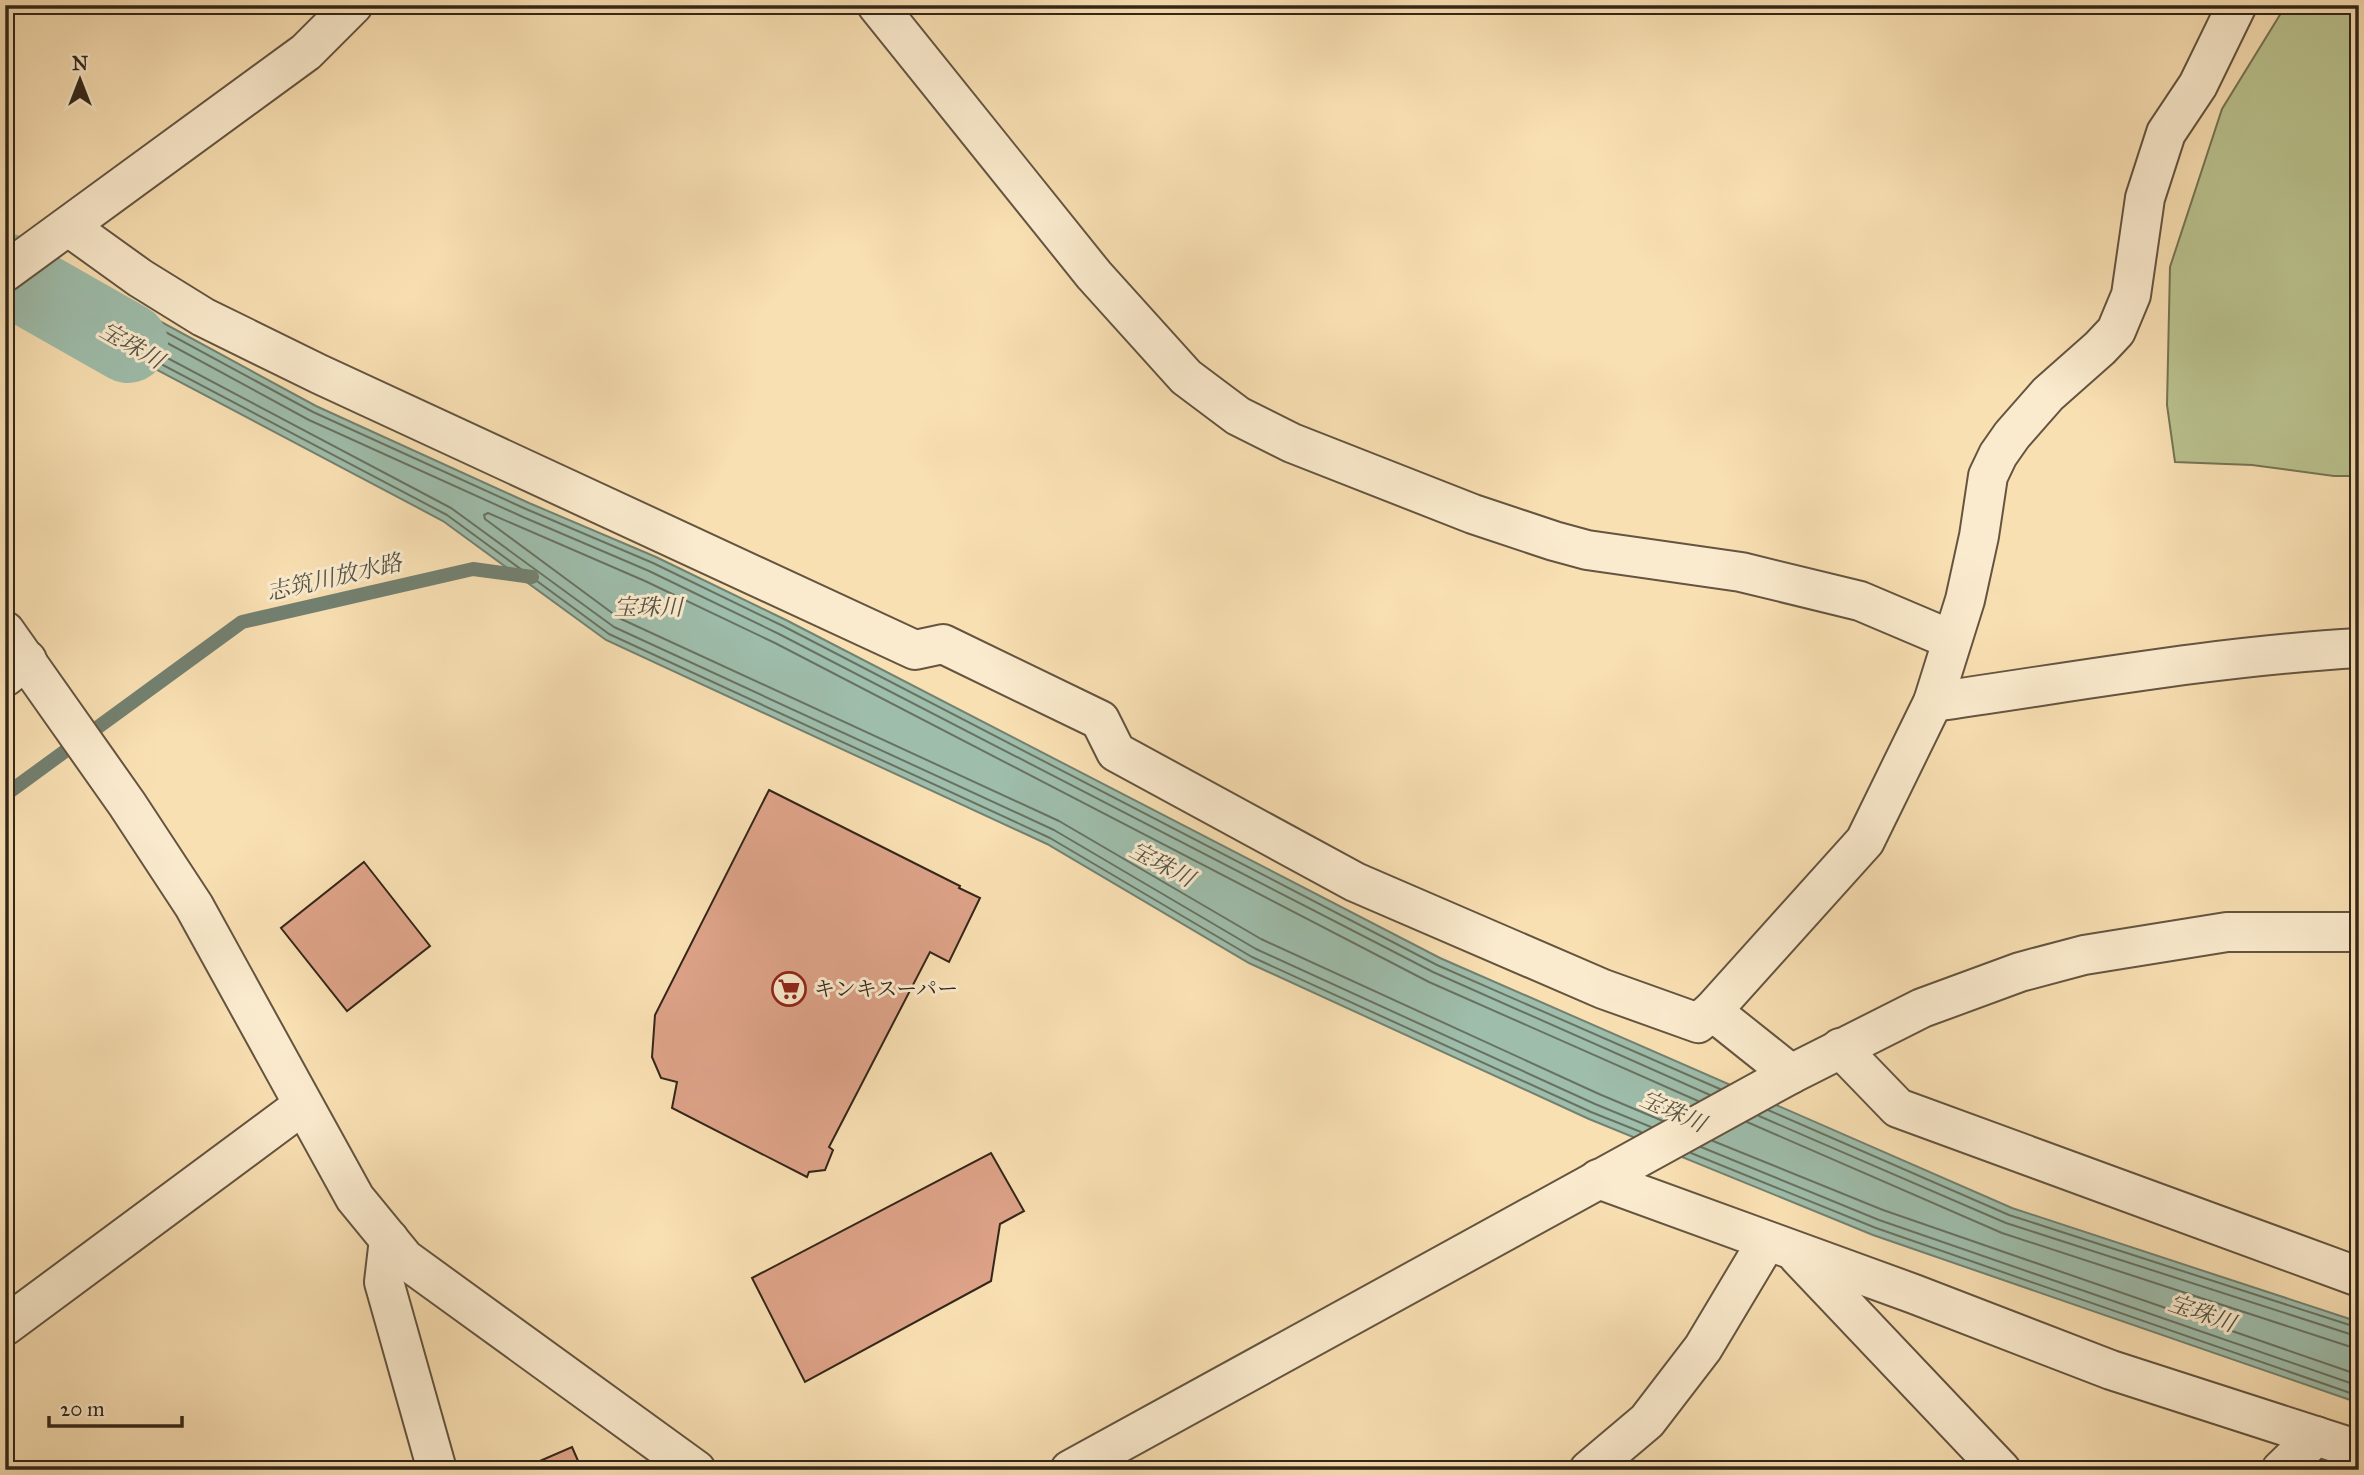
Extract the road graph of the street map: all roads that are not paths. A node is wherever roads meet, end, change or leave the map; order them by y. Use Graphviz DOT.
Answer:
graph roads {
  1 [pos="353,5"];
  2 [pos="877,5"];
  3 [pos="2238,5"];
  4 [pos="59,233"];
  5 [pos="5,272"];
  6 [pos="1952,640"];
  7 [pos="2359,648"];
  8 [pos="19,662"];
  9 [pos="1933,702"];
  10 [pos="2359,932"];
  11 [pos="1712,1011"];
  12 [pos="1840,1048"];
  13 [pos="1791,1074"];
  14 [pos="303,1105"];
  15 [pos="1598,1179"];
  16 [pos="389,1239"];
  17 [pos="1780,1245"];
  18 [pos="2359,1277"];
  19 [pos="5,1326"];
  20 [pos="2316,1436"];
  21 [pos="2359,1450"];
  22 [pos="437,1470"];
  23 [pos="696,1470"];
  24 [pos="1070,1470"];
  25 [pos="1588,1470"];
  26 [pos="2001,1470"];
  27 [pos="2281,1470"];
  1 -- 4 [label="street"];
  2 -- 6 [label="street"];
  3 -- 6 [label="street"];
  4 -- 5 [label="street"];
  4 -- 11 [label="street"];
  6 -- 9 [label="street"];
  7 -- 9 [label="street"];
  8 -- 14 [label="street"];
  9 -- 11 [label="street"];
  10 -- 12 [label="street"];
  11 -- 13 [label="street"];
  12 -- 13 [label="street"];
  12 -- 18 [label="street"];
  13 -- 15 [label="street"];
  14 -- 16 [label="street"];
  14 -- 19 [label="street"];
  15 -- 17 [label="street"];
  15 -- 24 [label="street"];
  16 -- 22 [label="street"];
  16 -- 23 [label="street"];
  17 -- 20 [label="street"];
  17 -- 25 [label="street"];
  17 -- 26 [label="street"];
  20 -- 21 [label="street"];
  20 -- 27 [label="street"];
}
